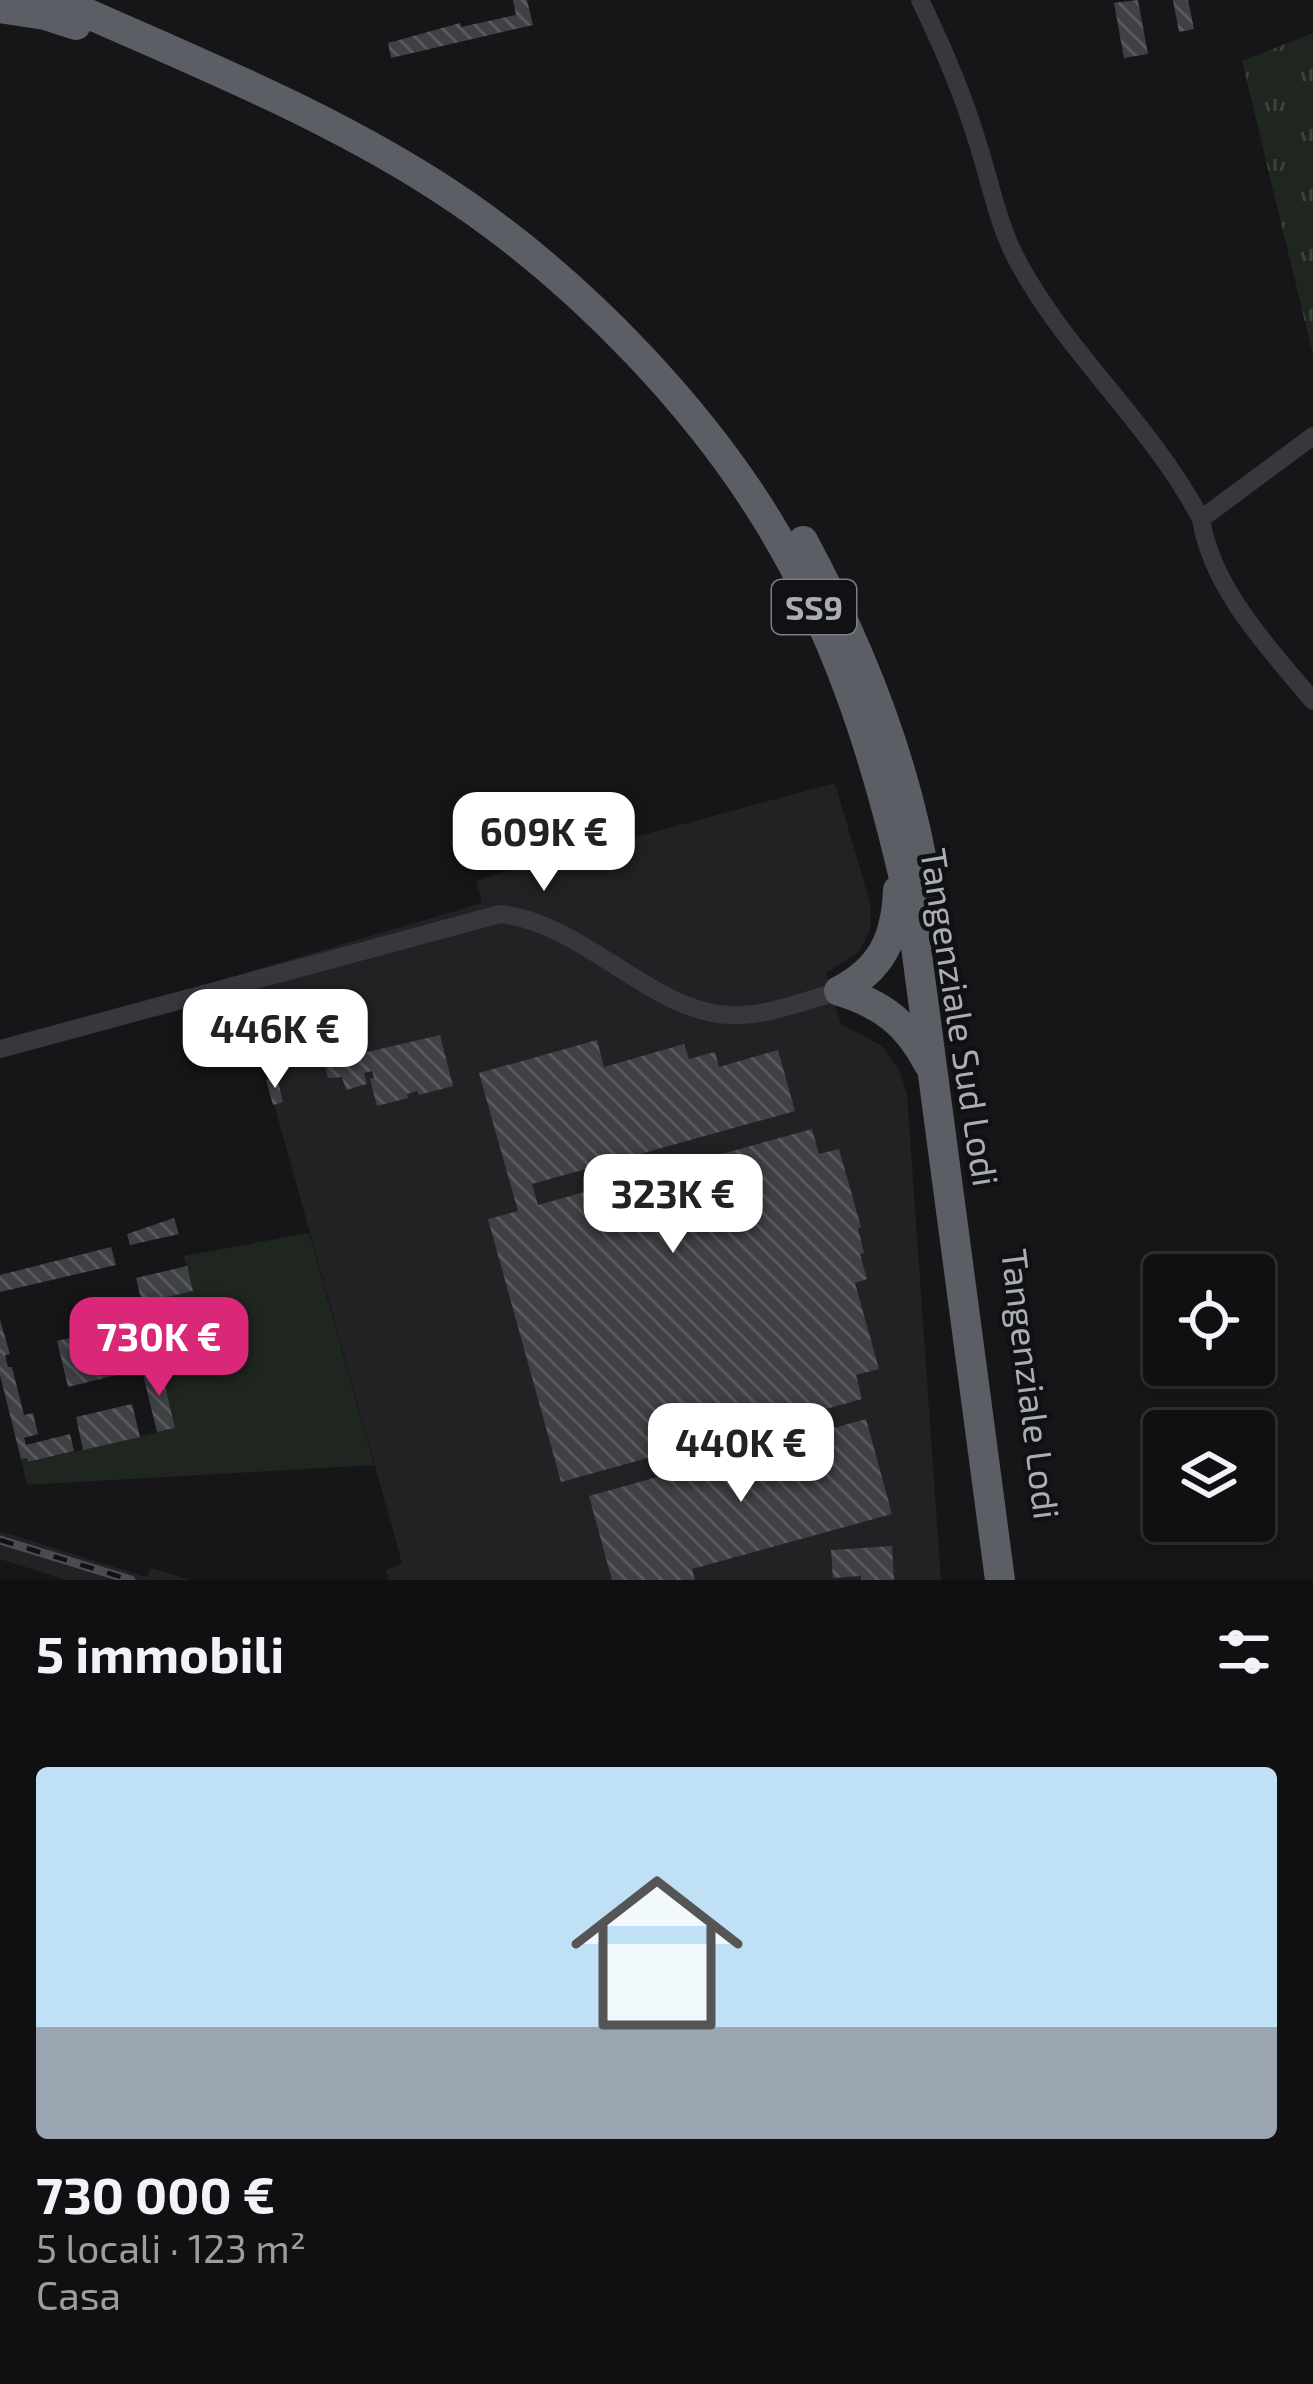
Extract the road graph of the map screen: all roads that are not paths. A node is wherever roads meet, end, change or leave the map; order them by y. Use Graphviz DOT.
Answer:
graph roads {
  1 [pos="57,0"];
  2 [pos="104,0"];
  3 [pos="920,0"];
  4 [pos="0,8"];
  5 [pos="269,95"];
  6 [pos="1313,436"];
  7 [pos="1201,519"];
  8 [pos="1313,701"];
  9 [pos="900,861"];
  10 [pos="839,991"];
  11 [pos="0,1048"];
  12 [pos="934,1072"];
  13 [pos="1000,1580"];
  14 [pos="1017,1580"];
  1 -- 5 [label="highway, Tangenziale Sud Lodi / SS9"];
  2 -- 14 [label="highway, Tangenziale Lodi / SS9"];
  3 -- 7 [label="street"];
  4 -- 5 [label="highway"];
  5 -- 9 [label="highway, Tangenziale Sud Lodi / SS9"];
  6 -- 7 [label="street"];
  7 -- 8 [label="street"];
  9 -- 10 [label="highway"];
  9 -- 12 [label="highway, Tangenziale Sud Lodi / SS9"];
  10 -- 11 [label="street"];
  10 -- 12 [label="highway"];
  12 -- 13 [label="highway, Tangenziale Sud Lodi / SS9"];
}
